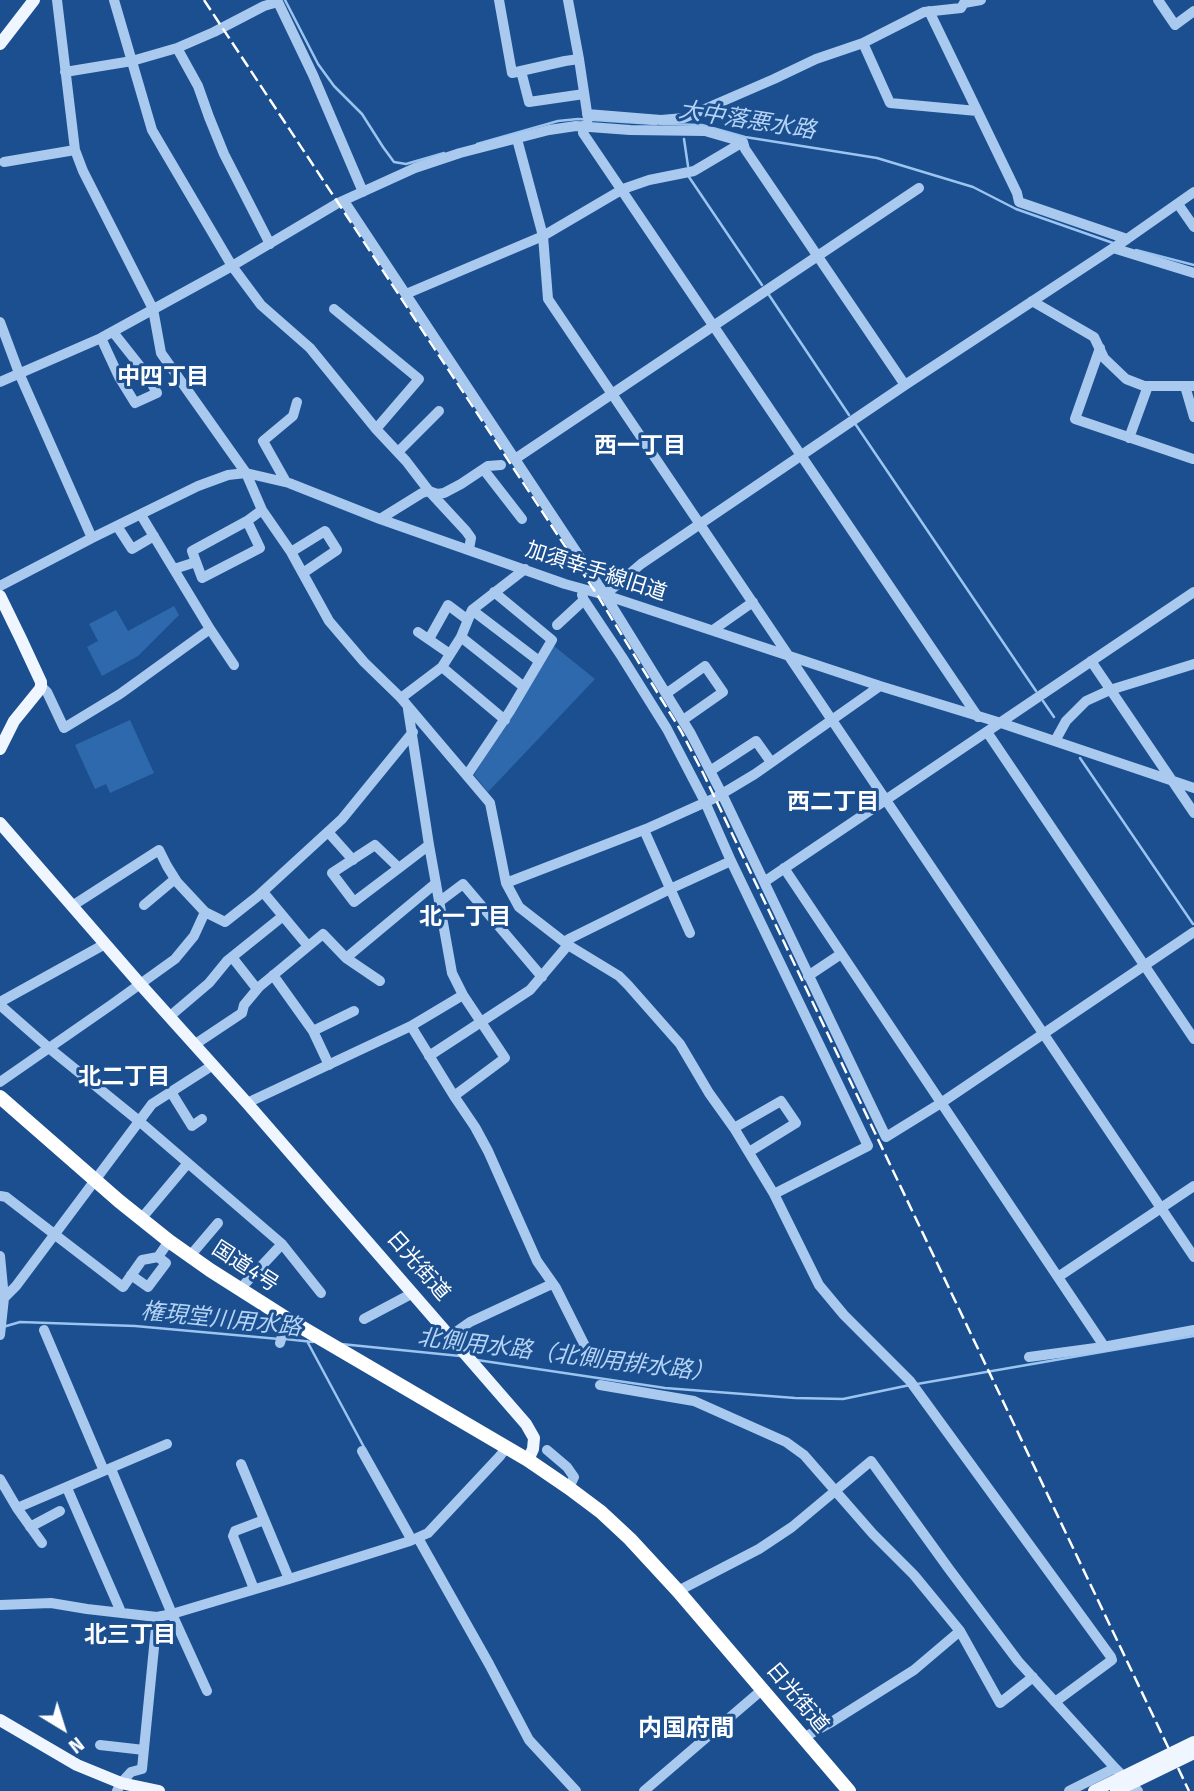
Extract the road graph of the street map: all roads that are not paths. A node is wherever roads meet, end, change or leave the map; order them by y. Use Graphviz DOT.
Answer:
graph roads {
  1 [pos="34,0"];
  2 [pos="57,0"];
  3 [pos="114,0"];
  4 [pos="499,0"];
  5 [pos="568,0"];
  6 [pos="981,0"];
  7 [pos="1158,0"];
  8 [pos="277,1"];
  9 [pos="965,2"];
  10 [pos="929,11"];
  11 [pos="1194,11"];
  12 [pos="863,43"];
  13 [pos="0,44"];
  14 [pos="177,48"];
  15 [pos="579,59"];
  16 [pos="132,61"];
  17 [pos="522,71"];
  18 [pos="65,72"];
  19 [pos="584,94"];
  20 [pos="977,111"];
  21 [pos="587,121"];
  22 [pos="517,139"];
  23 [pos="743,142"];
  24 [pos="75,150"];
  25 [pos="4,162"];
  26 [pos="919,188"];
  27 [pos="623,189"];
  28 [pos="363,192"];
  29 [pos="1194,192"];
  30 [pos="344,201"];
  31 [pos="1178,204"];
  32 [pos="1194,227"];
  33 [pos="542,236"];
  34 [pos="1125,241"];
  35 [pos="270,244"];
  36 [pos="1113,248"];
  37 [pos="817,255"];
  38 [pos="232,266"];
  39 [pos="1194,272"];
  40 [pos="406,293"];
  41 [pos="1032,302"];
  42 [pos="153,309"];
  43 [pos="334,309"];
  44 [pos="0,322"];
  45 [pos="713,325"];
  46 [pos="113,332"];
  47 [pos="102,338"];
  48 [pos="1100,348"];
  49 [pos="19,373"];
  50 [pos="0,382"];
  51 [pos="905,385"];
  52 [pos="1148,386"];
  53 [pos="1189,386"];
  54 [pos="612,394"];
  55 [pos="297,402"];
  56 [pos="439,411"];
  57 [pos="1194,417"];
  58 [pos="376,429"];
  59 [pos="1129,438"];
  60 [pos="398,452"];
  61 [pos="801,456"];
  62 [pos="515,459"];
  63 [pos="1193,461"];
  64 [pos="501,465"];
  65 [pos="484,470"];
  66 [pos="246,473"];
  67 [pos="286,482"];
  68 [pos="429,491"];
  69 [pos="262,510"];
  70 [pos="141,515"];
  71 [pos="380,519"];
  72 [pos="522,519"];
  73 [pos="247,521"];
  74 [pos="701,524"];
  75 [pos="117,526"];
  76 [pos="155,536"];
  77 [pos="92,538"];
  78 [pos="469,549"];
  79 [pos="291,552"];
  80 [pos="196,562"];
  81 [pos="174,569"];
  82 [pos="525,569"];
  83 [pos="303,573"];
  84 [pos="0,586"];
  85 [pos="580,589"];
  86 [pos="494,592"];
  87 [pos="605,594"];
  88 [pos="1193,594"];
  89 [pos="0,596"];
  90 [pos="584,600"];
  91 [pos="753,602"];
  92 [pos="470,615"];
  93 [pos="557,625"];
  94 [pos="210,629"];
  95 [pos="713,630"];
  96 [pos="418,632"];
  97 [pos="461,637"];
  98 [pos="429,639"];
  99 [pos="450,654"];
  100 [pos="789,656"];
  101 [pos="538,661"];
  102 [pos="1091,661"];
  103 [pos="1194,664"];
  104 [pos="234,665"];
  105 [pos="442,667"];
  106 [pos="41,686"];
  107 [pos="880,686"];
  108 [pos="524,687"];
  109 [pos="1110,690"];
  110 [pos="667,693"];
  111 [pos="401,698"];
  112 [pos="408,708"];
  113 [pos="978,718"];
  114 [pos="831,719"];
  115 [pos="505,720"];
  116 [pos="683,720"];
  117 [pos="1001,723"];
  118 [pos="413,732"];
  119 [pos="987,732"];
  120 [pos="1055,741"];
  121 [pos="0,747"];
  122 [pos="771,762"];
  123 [pos="710,771"];
  124 [pos="467,775"];
  125 [pos="1172,781"];
  126 [pos="1194,788"];
  127 [pos="722,794"];
  128 [pos="885,800"];
  129 [pos="705,802"];
  130 [pos="1194,813"];
  131 [pos="0,823"];
  132 [pos="644,830"];
  133 [pos="328,832"];
  134 [pos="429,845"];
  135 [pos="353,860"];
  136 [pos="731,861"];
  137 [pos="399,868"];
  138 [pos="784,868"];
  139 [pos="175,879"];
  140 [pos="764,882"];
  141 [pos="436,883"];
  142 [pos="506,883"];
  143 [pos="670,889"];
  144 [pos="263,892"];
  145 [pos="439,902"];
  146 [pos="144,905"];
  147 [pos="72,906"];
  148 [pos="205,912"];
  149 [pos="283,916"];
  150 [pos="1194,932"];
  151 [pos="690,933"];
  152 [pos="105,944"];
  153 [pos="566,944"];
  154 [pos="308,946"];
  155 [pos="841,954"];
  156 [pos="232,957"];
  157 [pos="346,958"];
  158 [pos="1144,965"];
  159 [pos="273,975"];
  160 [pos="808,976"];
  161 [pos="541,977"];
  162 [pos="380,981"];
  163 [pos="140,984"];
  164 [pos="257,989"];
  165 [pos="463,995"];
  166 [pos="0,1004"];
  167 [pos="354,1011"];
  168 [pos="169,1017"];
  169 [pos="481,1023"];
  170 [pos="411,1026"];
  171 [pos="313,1031"];
  172 [pos="1043,1034"];
  173 [pos="1194,1039"];
  174 [pos="194,1045"];
  175 [pos="49,1048"];
  176 [pos="429,1056"];
  177 [pos="214,1065"];
  178 [pos="329,1065"];
  179 [pos="0,1082"];
  180 [pos="171,1091"];
  181 [pos="454,1096"];
  182 [pos="0,1097"];
  183 [pos="247,1103"];
  184 [pos="941,1103"];
  185 [pos="202,1119"];
  186 [pos="139,1121"];
  187 [pos="734,1128"];
  188 [pos="749,1152"];
  189 [pos="188,1163"];
  190 [pos="95,1181"];
  191 [pos="1194,1186"];
  192 [pos="774,1194"];
  193 [pos="0,1196"];
  194 [pos="1161,1208"];
  195 [pos="141,1219"];
  196 [pos="218,1223"];
  197 [pos="55,1234"];
  198 [pos="169,1241"];
  199 [pos="282,1244"];
  200 [pos="0,1256"];
  201 [pos="190,1256"];
  202 [pos="158,1257"];
  203 [pos="1194,1257"];
  204 [pos="131,1275"];
  205 [pos="1058,1277"];
  206 [pos="552,1284"];
  207 [pos="239,1290"];
  208 [pos="321,1293"];
  209 [pos="413,1293"];
  210 [pos="4,1298"];
  211 [pos="364,1319"];
  212 [pos="290,1320"];
  213 [pos="44,1330"];
  214 [pos="1194,1330"];
  215 [pos="0,1335"];
  216 [pos="450,1335"];
  217 [pos="280,1343"];
  218 [pos="1102,1347"];
  219 [pos="586,1348"];
  220 [pos="1029,1357"];
  221 [pos="600,1385"];
  222 [pos="167,1444"];
  223 [pos="506,1448"];
  224 [pos="548,1450"];
  225 [pos="362,1451"];
  226 [pos="528,1460"];
  227 [pos="241,1464"];
  228 [pos="107,1470"];
  229 [pos="0,1479"];
  230 [pos="66,1488"];
  231 [pos="569,1488"];
  232 [pos="836,1491"];
  233 [pos="17,1508"];
  234 [pos="60,1511"];
  235 [pos="264,1520"];
  236 [pos="30,1527"];
  237 [pos="414,1539"];
  238 [pos="42,1543"];
  239 [pos="289,1579"];
  240 [pos="254,1589"];
  241 [pos="678,1591"];
  242 [pos="0,1605"];
  243 [pos="121,1612"];
  244 [pos="172,1614"];
  245 [pos="157,1617"];
  246 [pos="960,1631"];
  247 [pos="1033,1677"];
  248 [pos="763,1689"];
  249 [pos="208,1691"];
  250 [pos="1055,1702"];
  251 [pos="0,1720"];
  252 [pos="803,1738"];
  253 [pos="1194,1742"];
  254 [pos="100,1745"];
  255 [pos="145,1749"];
  256 [pos="1194,1753"];
  257 [pos="1115,1768"];
  258 [pos="119,1787"];
  259 [pos="159,1791"];
  260 [pos="576,1791"];
  261 [pos="644,1791"];
  262 [pos="849,1791"];
  263 [pos="1069,1791"];
  264 [pos="1094,1791"];
  265 [pos="1116,1791"];
  266 [pos="1138,1791"];
  1 -- 13 [label="main road"];
  2 -- 18 [label="street"];
  3 -- 16 [label="street"];
  4 -- 17 [label="street"];
  5 -- 15 [label="street"];
  6 -- 9 [label="street"];
  7 -- 11 [label="street"];
  8 -- 14 [label="street"];
  8 -- 28 [label="street"];
  9 -- 10 [label="street"];
  10 -- 12 [label="street"];
  10 -- 20 [label="street"];
  12 -- 20 [label="street"];
  12 -- 21 [label="street"];
  14 -- 16 [label="street"];
  14 -- 35 [label="street"];
  15 -- 17 [label="street"];
  15 -- 19 [label="street"];
  16 -- 18 [label="street"];
  16 -- 38 [label="street"];
  17 -- 19 [label="street"];
  18 -- 24 [label="street"];
  19 -- 21 [label="street"];
  20 -- 34 [label="street"];
  21 -- 22 [label="street"];
  21 -- 23 [label="street"];
  21 -- 27 [label="street"];
  22 -- 28 [label="street"];
  22 -- 33 [label="street"];
  23 -- 27 [label="street"];
  23 -- 37 [label="street"];
  24 -- 25 [label="street"];
  24 -- 42 [label="street"];
  26 -- 37 [label="street"];
  27 -- 33 [label="street"];
  27 -- 45 [label="street"];
  28 -- 30 [label="street"];
  29 -- 31 [label="street"];
  30 -- 35 [label="street"];
  30 -- 40 [label="street"];
  31 -- 32 [label="street"];
  31 -- 34 [label="street"];
  33 -- 40 [label="street"];
  33 -- 54 [label="street"];
  34 -- 36 [label="street"];
  35 -- 38 [label="street"];
  36 -- 39 [label="street"];
  36 -- 41 [label="street"];
  37 -- 45 [label="street"];
  37 -- 51 [label="street"];
  38 -- 42 [label="street"];
  38 -- 58 [label="street"];
  40 -- 62 [label="street"];
  41 -- 48 [label="street"];
  41 -- 51 [label="street"];
  42 -- 46 [label="street"];
  42 -- 66 [label="street"];
  43 -- 58 [label="street"];
  44 -- 49 [label="street"];
  45 -- 54 [label="street"];
  45 -- 61 [label="street"];
  46 -- 47 [label="street"];
  46 -- 47 [label="street"];
  47 -- 49 [label="street"];
  48 -- 52 [label="street"];
  48 -- 59 [label="street"];
  49 -- 50 [label="street"];
  49 -- 77 [label="street"];
  51 -- 61 [label="street"];
  52 -- 53 [label="street"];
  52 -- 59 [label="street"];
  53 -- 57 [label="street"];
  54 -- 62 [label="street"];
  54 -- 74 [label="street"];
  55 -- 67 [label="street"];
  56 -- 60 [label="street"];
  58 -- 60 [label="street"];
  59 -- 63 [label="street"];
  60 -- 68 [label="street"];
  61 -- 74 [label="street"];
  61 -- 113 [label="street"];
  62 -- 87 [label="street"];
  64 -- 65 [label="street"];
  65 -- 68 [label="street"];
  65 -- 72 [label="street"];
  66 -- 67 [label="street, 加須幸手線旧道"];
  66 -- 69 [label="street"];
  66 -- 70 [label="street, 加須幸手線旧道"];
  67 -- 71 [label="street, 加須幸手線旧道"];
  68 -- 71 [label="street"];
  68 -- 78 [label="street"];
  69 -- 73 [label="street"];
  69 -- 79 [label="street"];
  70 -- 75 [label="street, 加須幸手線旧道"];
  70 -- 76 [label="street"];
  71 -- 78 [label="street, 加須幸手線旧道"];
  73 -- 80 [label="street"];
  73 -- 80 [label="street"];
  74 -- 87 [label="street"];
  74 -- 91 [label="street"];
  75 -- 76 [label="street"];
  75 -- 77 [label="street, 加須幸手線旧道"];
  76 -- 81 [label="street"];
  77 -- 84 [label="street, 加須幸手線旧道"];
  78 -- 82 [label="street, 加須幸手線旧道"];
  79 -- 83 [label="street"];
  79 -- 83 [label="street"];
  80 -- 81 [label="street"];
  81 -- 94 [label="street"];
  82 -- 85 [label="street, 加須幸手線旧道"];
  82 -- 86 [label="street"];
  83 -- 111 [label="street"];
  85 -- 87 [label="street, 加須幸手線旧道"];
  85 -- 90 [label="street"];
  86 -- 92 [label="street"];
  86 -- 101 [label="street"];
  87 -- 95 [label="street, 加須幸手線旧道"];
  87 -- 110 [label="street"];
  88 -- 102 [label="street"];
  89 -- 106 [label="main road"];
  90 -- 93 [label="street"];
  90 -- 129 [label="street"];
  91 -- 95 [label="street"];
  91 -- 100 [label="street"];
  92 -- 97 [label="street"];
  92 -- 98 [label="street"];
  92 -- 101 [label="street"];
  94 -- 104 [label="street"];
  94 -- 106 [label="street"];
  95 -- 100 [label="street, 加須幸手線旧道"];
  96 -- 98 [label="street"];
  97 -- 99 [label="street"];
  97 -- 108 [label="street"];
  98 -- 99 [label="street"];
  99 -- 105 [label="street"];
  100 -- 107 [label="street, 加須幸手線旧道"];
  100 -- 114 [label="street"];
  101 -- 108 [label="street"];
  102 -- 109 [label="street"];
  102 -- 117 [label="street"];
  103 -- 109 [label="street"];
  105 -- 111 [label="street"];
  105 -- 115 [label="street"];
  106 -- 121 [label="main road"];
  107 -- 113 [label="street, 加須幸手線旧道"];
  107 -- 114 [label="street"];
  108 -- 115 [label="street"];
  109 -- 120 [label="street"];
  109 -- 125 [label="street"];
  110 -- 116 [label="street"];
  110 -- 116 [label="street"];
  111 -- 112 [label="street"];
  112 -- 118 [label="street"];
  112 -- 124 [label="street"];
  113 -- 117 [label="street, 加須幸手線旧道"];
  114 -- 122 [label="street"];
  114 -- 128 [label="street"];
  115 -- 124 [label="street"];
  116 -- 123 [label="street"];
  117 -- 119 [label="street"];
  117 -- 120 [label="street, 加須幸手線旧道"];
  118 -- 133 [label="street"];
  118 -- 134 [label="street"];
  119 -- 128 [label="street"];
  119 -- 158 [label="street"];
  120 -- 125 [label="street, 加須幸手線旧道"];
  122 -- 123 [label="street"];
  122 -- 127 [label="street"];
  123 -- 127 [label="street"];
  124 -- 142 [label="street"];
  125 -- 126 [label="street, 加須幸手線旧道"];
  125 -- 130 [label="street"];
  127 -- 129 [label="street"];
  127 -- 140 [label="street"];
  128 -- 138 [label="street"];
  128 -- 172 [label="street"];
  129 -- 132 [label="street"];
  129 -- 136 [label="street"];
  131 -- 147 [label="main road, 日光街道"];
  132 -- 142 [label="street"];
  132 -- 143 [label="street"];
  133 -- 135 [label="street"];
  133 -- 144 [label="street"];
  134 -- 137 [label="street"];
  134 -- 141 [label="street"];
  135 -- 137 [label="street"];
  135 -- 137 [label="street"];
  136 -- 143 [label="street"];
  136 -- 192 [label="street"];
  138 -- 140 [label="street"];
  138 -- 155 [label="street"];
  139 -- 146 [label="street"];
  139 -- 147 [label="street"];
  139 -- 148 [label="street"];
  140 -- 160 [label="street"];
  141 -- 145 [label="street"];
  141 -- 157 [label="street"];
  142 -- 153 [label="street"];
  143 -- 151 [label="street"];
  143 -- 153 [label="street"];
  144 -- 148 [label="street"];
  144 -- 149 [label="street"];
  145 -- 161 [label="street"];
  145 -- 165 [label="street"];
  147 -- 152 [label="main road, 日光街道"];
  148 -- 163 [label="street"];
  149 -- 154 [label="street"];
  149 -- 156 [label="street"];
  150 -- 158 [label="street"];
  152 -- 163 [label="main road, 日光街道"];
  152 -- 166 [label="street"];
  153 -- 161 [label="street"];
  153 -- 187 [label="street"];
  154 -- 157 [label="street"];
  154 -- 159 [label="street"];
  155 -- 160 [label="street"];
  155 -- 184 [label="street"];
  156 -- 164 [label="street"];
  156 -- 168 [label="street"];
  157 -- 162 [label="street"];
  158 -- 172 [label="street"];
  158 -- 173 [label="street"];
  159 -- 164 [label="street"];
  159 -- 171 [label="street"];
  160 -- 184 [label="street"];
  161 -- 169 [label="street"];
  163 -- 168 [label="main road, 日光街道"];
  163 -- 175 [label="street"];
  164 -- 174 [label="street"];
  165 -- 169 [label="street"];
  165 -- 170 [label="street"];
  166 -- 175 [label="street"];
  167 -- 171 [label="street"];
  168 -- 174 [label="main road, 日光街道"];
  169 -- 176 [label="street"];
  169 -- 181 [label="street"];
  170 -- 176 [label="street"];
  170 -- 178 [label="street"];
  171 -- 178 [label="street"];
  172 -- 184 [label="street"];
  172 -- 194 [label="street"];
  174 -- 177 [label="main road, 日光街道"];
  175 -- 179 [label="street"];
  175 -- 186 [label="street"];
  176 -- 181 [label="street"];
  177 -- 180 [label="street"];
  177 -- 183 [label="main road, 日光街道"];
  178 -- 183 [label="street"];
  180 -- 185 [label="street"];
  180 -- 186 [label="street"];
  181 -- 206 [label="street"];
  182 -- 190 [label="highway, 国道4号"];
  183 -- 209 [label="main road, 日光街道"];
  184 -- 205 [label="street"];
  186 -- 189 [label="street"];
  186 -- 190 [label="street"];
  187 -- 188 [label="street"];
  187 -- 188 [label="street"];
  188 -- 192 [label="street"];
  189 -- 195 [label="street"];
  189 -- 199 [label="street"];
  190 -- 195 [label="highway, 国道4号"];
  190 -- 197 [label="street"];
  191 -- 194 [label="street"];
  192 -- 250 [label="street"];
  193 -- 197 [label="street"];
  194 -- 203 [label="street"];
  194 -- 205 [label="street"];
  195 -- 198 [label="highway, 国道4号"];
  196 -- 201 [label="street"];
  197 -- 204 [label="street"];
  197 -- 210 [label="street"];
  198 -- 201 [label="highway, 国道4号"];
  198 -- 202 [label="street"];
  199 -- 207 [label="street"];
  199 -- 208 [label="street"];
  200 -- 210 [label="street"];
  201 -- 207 [label="highway, 国道4号"];
  202 -- 204 [label="street"];
  202 -- 204 [label="street"];
  205 -- 218 [label="street"];
  206 -- 216 [label="street"];
  206 -- 219 [label="street"];
  207 -- 212 [label="highway, 国道4号"];
  209 -- 211 [label="street"];
  209 -- 216 [label="main road, 日光街道"];
  210 -- 215 [label="street"];
  212 -- 217 [label="street"];
  212 -- 223 [label="highway, 国道4号"];
  213 -- 228 [label="street"];
  214 -- 218 [label="street"];
  216 -- 226 [label="main road, 日光街道"];
  218 -- 220 [label="street"];
  221 -- 232 [label="street"];
  222 -- 228 [label="street"];
  223 -- 226 [label="highway, 国道4号"];
  223 -- 237 [label="street"];
  224 -- 231 [label="street"];
  225 -- 237 [label="street"];
  226 -- 231 [label="highway, 日光街道"];
  227 -- 235 [label="street"];
  228 -- 230 [label="street"];
  228 -- 244 [label="street"];
  229 -- 233 [label="street"];
  230 -- 233 [label="street"];
  230 -- 243 [label="street"];
  231 -- 241 [label="highway, 日光街道"];
  232 -- 241 [label="street"];
  232 -- 246 [label="street"];
  232 -- 247 [label="street"];
  233 -- 236 [label="street"];
  234 -- 236 [label="street"];
  235 -- 239 [label="street"];
  235 -- 240 [label="street"];
  236 -- 238 [label="street"];
  237 -- 239 [label="street"];
  237 -- 260 [label="street"];
  239 -- 240 [label="street"];
  240 -- 244 [label="street"];
  241 -- 248 [label="highway, 日光街道"];
  242 -- 243 [label="street"];
  243 -- 245 [label="street"];
  244 -- 245 [label="street"];
  244 -- 249 [label="street"];
  245 -- 255 [label="street"];
  246 -- 247 [label="street"];
  246 -- 252 [label="street"];
  247 -- 250 [label="street"];
  248 -- 252 [label="highway, 日光街道"];
  248 -- 261 [label="street"];
  250 -- 257 [label="street"];
  251 -- 258 [label="main road"];
  252 -- 262 [label="highway, 日光街道"];
  253 -- 264 [label="main road, bridge"];
  254 -- 255 [label="street"];
  255 -- 258 [label="street"];
  256 -- 265 [label="main road, bridge"];
  257 -- 263 [label="street"];
  257 -- 266 [label="street"];
  258 -- 259 [label="main road"];
}
